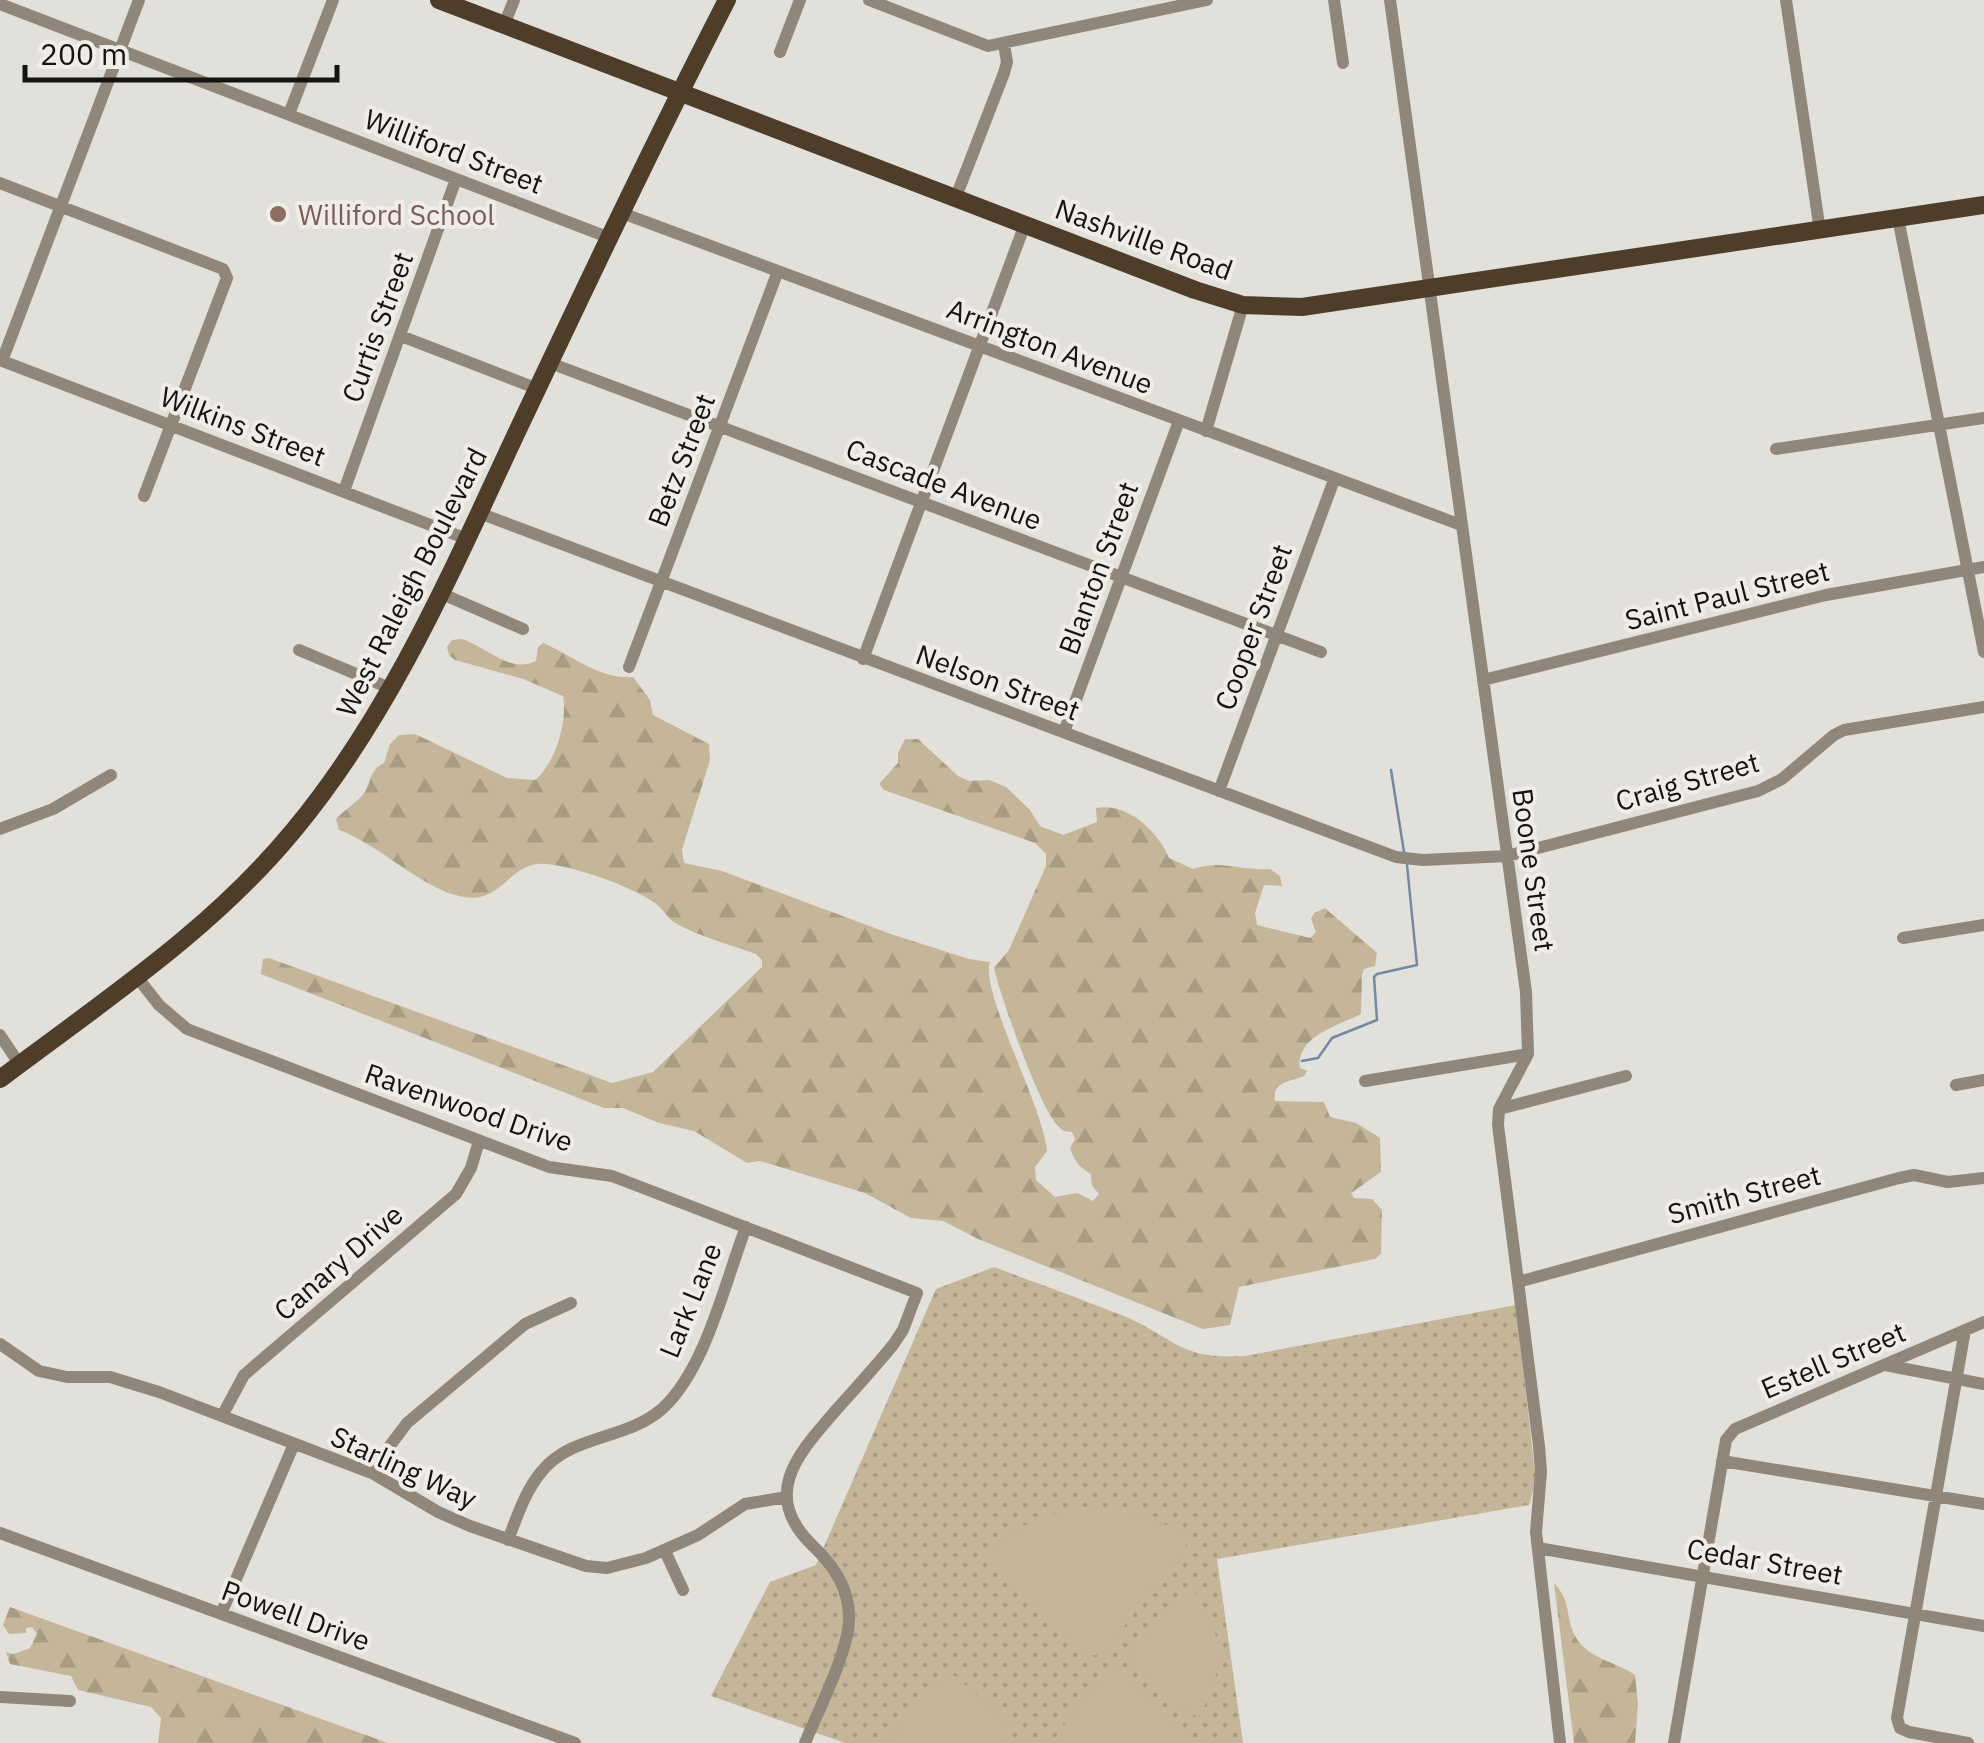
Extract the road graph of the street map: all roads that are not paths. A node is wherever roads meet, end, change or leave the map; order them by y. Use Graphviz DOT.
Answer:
graph roads {
  1 [pos="139,0"];
  2 [pos="333,0"];
  3 [pos="439,0"];
  4 [pos="514,0"];
  5 [pos="727,0"];
  6 [pos="800,0"];
  7 [pos="868,0"];
  8 [pos="1207,0"];
  9 [pos="1334,0"];
  10 [pos="1390,0"];
  11 [pos="1786,0"];
  12 [pos="0,4"];
  13 [pos="504,25"];
  14 [pos="1004,44"];
  15 [pos="120,49"];
  16 [pos="780,52"];
  17 [pos="1343,63"];
  18 [pos="680,92"];
  19 [pos="290,114"];
  20 [pos="456,179"];
  21 [pos="0,182"];
  22 [pos="956,197"];
  23 [pos="1984,205"];
  24 [pos="59,206"];
  25 [pos="622,213"];
  26 [pos="1898,218"];
  27 [pos="1025,224"];
  28 [pos="1820,231"];
  29 [pos="610,238"];
  30 [pos="778,270"];
  31 [pos="1430,290"];
  32 [pos="1243,305"];
  33 [pos="400,336"];
  34 [pos="980,346"];
  35 [pos="1,360"];
  36 [pos="550,363"];
  37 [pos="538,388"];
  38 [pos="1984,418"];
  39 [pos="1179,422"];
  40 [pos="1940,424"];
  41 [pos="721,425"];
  42 [pos="172,426"];
  43 [pos="1206,431"];
  44 [pos="1776,449"];
  45 [pos="1334,480"];
  46 [pos="344,491"];
  47 [pos="144,496"];
  48 [pos="921,502"];
  49 [pos="479,513"];
  50 [pos="1461,525"];
  51 [pos="467,538"];
  52 [pos="1984,566"];
  53 [pos="1968,569"];
  54 [pos="1122,576"];
  55 [pos="662,582"];
  56 [pos="440,592"];
  57 [pos="523,629"];
  58 [pos="1276,636"];
  59 [pos="298,650"];
  60 [pos="1321,652"];
  61 [pos="1984,652"];
  62 [pos="863,658"];
  63 [pos="630,668"];
  64 [pos="1483,680"];
  65 [pos="392,689"];
  66 [pos="1984,707"];
  67 [pos="1064,732"];
  68 [pos="111,775"];
  69 [pos="1219,791"];
  70 [pos="0,829"];
  71 [pos="1507,856"];
  72 [pos="1984,926"];
  73 [pos="1903,938"];
  74 [pos="137,977"];
  75 [pos="0,1035"];
  76 [pos="1528,1054"];
  77 [pos="20,1065"];
  78 [pos="1626,1076"];
  79 [pos="0,1080"];
  80 [pos="1984,1080"];
  81 [pos="1364,1081"];
  82 [pos="1956,1086"];
  83 [pos="1499,1110"];
  84 [pos="479,1142"];
  85 [pos="1984,1178"];
  86 [pos="746,1227"];
  87 [pos="1518,1282"];
  88 [pos="571,1303"];
  89 [pos="1984,1322"];
  90 [pos="1965,1330"];
  91 [pos="0,1344"];
  92 [pos="1885,1365"];
  93 [pos="1959,1380"];
  94 [pos="1984,1384"];
  95 [pos="222,1416"];
  96 [pos="294,1444"];
  97 [pos="1722,1461"];
  98 [pos="374,1474"];
  99 [pos="1937,1496"];
  100 [pos="786,1497"];
  101 [pos="1984,1504"];
  102 [pos="0,1533"];
  103 [pos="508,1540"];
  104 [pos="1538,1548"];
  105 [pos="666,1552"];
  106 [pos="1702,1575"];
  107 [pos="684,1590"];
  108 [pos="221,1614"];
  109 [pos="1917,1614"];
  110 [pos="1984,1626"];
  111 [pos="0,1697"];
  112 [pos="70,1701"];
  113 [pos="575,1743"];
  114 [pos="806,1743"];
  115 [pos="1560,1743"];
  116 [pos="1674,1743"];
  117 [pos="1968,1743"];
  1 -- 15 [label="street"];
  2 -- 19 [label="street"];
  3 -- 13 [label="main road, Nashville Road"];
  4 -- 13 [label="street"];
  5 -- 18 [label="main road, West Raleigh Boulevard"];
  6 -- 16 [label="street"];
  7 -- 14 [label="street"];
  8 -- 14 [label="street"];
  9 -- 17 [label="street"];
  10 -- 31 [label="street, Boone Street"];
  11 -- 28 [label="street"];
  12 -- 15 [label="street, Williford Street"];
  13 -- 18 [label="main road, Nashville Road"];
  14 -- 22 [label="street"];
  15 -- 19 [label="street, Williford Street"];
  15 -- 24 [label="street"];
  18 -- 22 [label="main road, Nashville Road"];
  18 -- 25 [label="main road, West Raleigh Boulevard"];
  19 -- 20 [label="street, Williford Street"];
  20 -- 29 [label="street, Williford Street"];
  20 -- 33 [label="street, Curtis Street"];
  21 -- 24 [label="street"];
  22 -- 27 [label="main road, Nashville Road"];
  23 -- 26 [label="main road, Nashville Road"];
  24 -- 35 [label="street"];
  24 -- 42 [label="street"];
  25 -- 29 [label="main road, West Raleigh Boulevard"];
  25 -- 30 [label="street, Arrington Avenue"];
  26 -- 28 [label="main road, Nashville Road"];
  26 -- 40 [label="street"];
  27 -- 32 [label="main road, Nashville Road"];
  27 -- 34 [label="street"];
  28 -- 31 [label="main road, Nashville Road"];
  29 -- 36 [label="main road, West Raleigh Boulevard"];
  30 -- 34 [label="street, Arrington Avenue"];
  30 -- 41 [label="street, Betz Street"];
  31 -- 32 [label="main road, Nashville Road"];
  31 -- 50 [label="street, Boone Street"];
  32 -- 43 [label="street"];
  33 -- 37 [label="street"];
  33 -- 46 [label="street, Curtis Street"];
  34 -- 39 [label="street, Arrington Avenue"];
  34 -- 48 [label="street"];
  35 -- 42 [label="street, Wilkins Street"];
  36 -- 37 [label="main road, West Raleigh Boulevard"];
  36 -- 41 [label="street, Cascade Avenue"];
  37 -- 49 [label="main road, West Raleigh Boulevard"];
  38 -- 40 [label="street"];
  39 -- 43 [label="street, Arrington Avenue"];
  39 -- 54 [label="street, Blanton Street"];
  40 -- 44 [label="street"];
  40 -- 53 [label="street"];
  41 -- 48 [label="street, Cascade Avenue"];
  41 -- 55 [label="street, Betz Street"];
  42 -- 46 [label="street, Wilkins Street"];
  42 -- 47 [label="street"];
  43 -- 45 [label="street, Arrington Avenue"];
  45 -- 50 [label="street, Arrington Avenue"];
  45 -- 58 [label="street, Cooper Street"];
  46 -- 51 [label="street, Wilkins Street"];
  48 -- 54 [label="street, Cascade Avenue"];
  48 -- 62 [label="street"];
  49 -- 51 [label="main road, West Raleigh Boulevard"];
  49 -- 55 [label="street, Nelson Street"];
  50 -- 64 [label="street, Boone Street"];
  51 -- 56 [label="main road, West Raleigh Boulevard"];
  52 -- 53 [label="street, Saint Paul Street"];
  53 -- 61 [label="street"];
  53 -- 64 [label="street, Saint Paul Street"];
  54 -- 58 [label="street, Cascade Avenue"];
  54 -- 67 [label="street, Blanton Street"];
  55 -- 62 [label="street, Nelson Street"];
  55 -- 63 [label="street, Betz Street"];
  56 -- 57 [label="street"];
  56 -- 65 [label="main road, West Raleigh Boulevard"];
  58 -- 60 [label="street, Cascade Avenue"];
  58 -- 69 [label="street, Cooper Street"];
  59 -- 65 [label="street"];
  62 -- 67 [label="street, Nelson Street"];
  64 -- 71 [label="street, Boone Street"];
  65 -- 74 [label="main road, West Raleigh Boulevard"];
  66 -- 71 [label="street, Craig Street"];
  67 -- 69 [label="street, Nelson Street"];
  68 -- 70 [label="street"];
  69 -- 71 [label="street, Nelson Street"];
  71 -- 76 [label="street, Boone Street"];
  72 -- 73 [label="street"];
  74 -- 77 [label="main road, West Raleigh Boulevard"];
  74 -- 84 [label="street, Ravenwood Drive"];
  75 -- 77 [label="street"];
  76 -- 81 [label="street"];
  76 -- 83 [label="street, Boone Street"];
  77 -- 79 [label="main road, West Raleigh Boulevard"];
  78 -- 83 [label="street"];
  80 -- 82 [label="street"];
  83 -- 87 [label="street"];
  84 -- 86 [label="street, Ravenwood Drive"];
  84 -- 95 [label="street, Canary Drive"];
  85 -- 87 [label="street, Smith Street"];
  86 -- 100 [label="street, Ravenwood Drive"];
  86 -- 103 [label="street, Lark Lane"];
  87 -- 104 [label="street"];
  88 -- 98 [label="street"];
  89 -- 90 [label="street, Estell Street"];
  90 -- 92 [label="street, Estell Street"];
  90 -- 93 [label="street"];
  91 -- 95 [label="street, Starling Way"];
  92 -- 93 [label="street"];
  92 -- 97 [label="street, Estell Street"];
  93 -- 94 [label="street"];
  93 -- 99 [label="street"];
  95 -- 96 [label="street, Starling Way"];
  96 -- 98 [label="street, Starling Way"];
  96 -- 108 [label="street"];
  97 -- 99 [label="street"];
  97 -- 106 [label="street"];
  98 -- 103 [label="street, Starling Way"];
  99 -- 101 [label="street"];
  99 -- 109 [label="street"];
  100 -- 105 [label="street, Starling Way"];
  100 -- 114 [label="street"];
  102 -- 108 [label="street, Powell Drive"];
  103 -- 105 [label="street, Starling Way"];
  104 -- 106 [label="street, Cedar Street"];
  104 -- 115 [label="street"];
  105 -- 107 [label="street"];
  106 -- 109 [label="street, Cedar Street"];
  106 -- 116 [label="street"];
  108 -- 113 [label="street, Powell Drive"];
  109 -- 110 [label="street, Cedar Street"];
  109 -- 117 [label="street"];
  111 -- 112 [label="street"];
}
